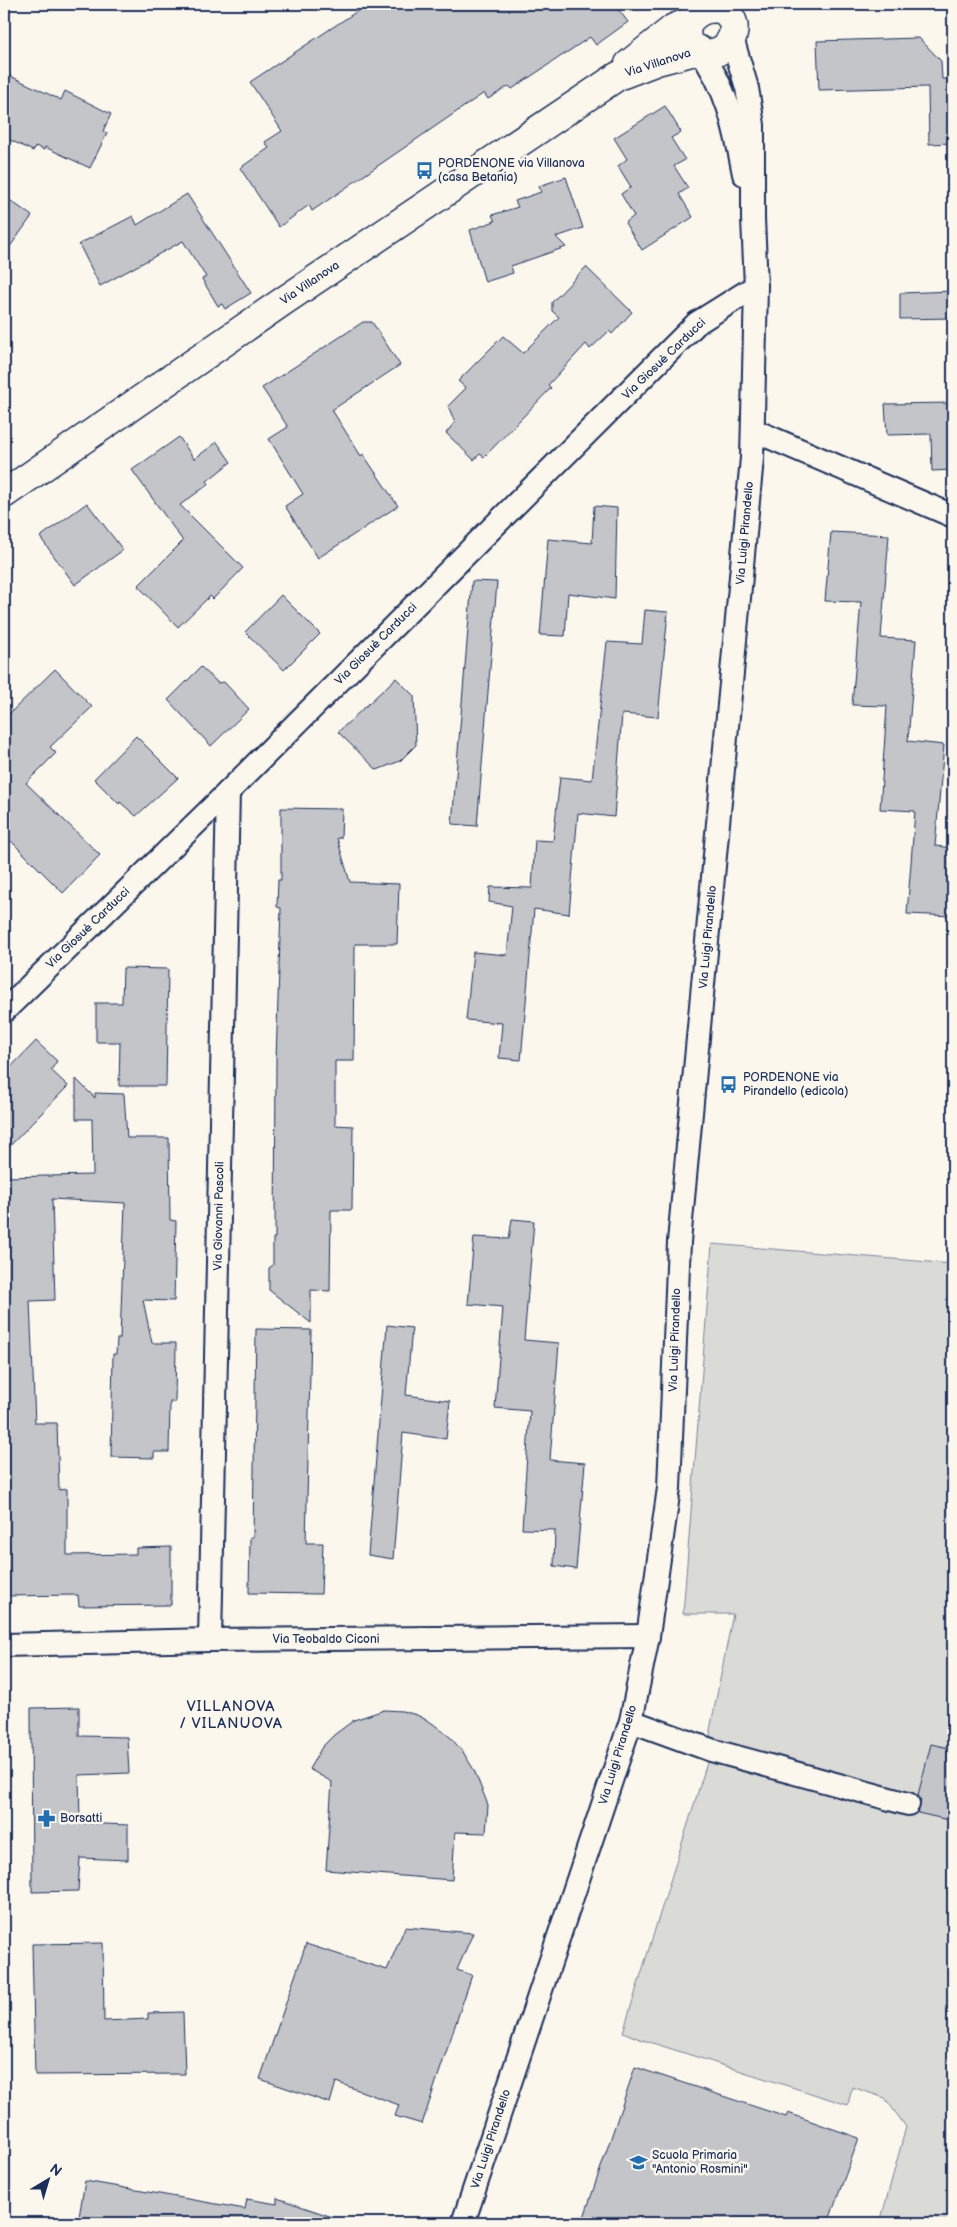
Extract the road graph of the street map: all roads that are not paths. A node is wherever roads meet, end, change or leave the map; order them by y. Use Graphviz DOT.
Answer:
graph roads {
  1 [pos="723,6"];
  2 [pos="684,14"];
  3 [pos="732,38"];
  4 [pos="699,50"];
  5 [pos="618,76"];
  6 [pos="753,219"];
  7 [pos="756,286"];
  8 [pos="754,430"];
  9 [pos="4,494"];
  10 [pos="953,516"];
  11 [pos="228,792"];
  12 [pos="4,1011"];
  13 [pos="648,1636"];
  14 [pos="210,1640"];
  15 [pos="4,1645"];
  16 [pos="631,1721"];
  17 [pos="908,1804"];
  18 [pos="463,2223"];
  1 -- 2 [label="street, Via Luigi Pirandello"];
  1 -- 3 [label="street, Via Luigi Pirandello"];
  2 -- 4 [label="street, Via Luigi Pirandello"];
  2 -- 5 [label="street, Via Villanova"];
  3 -- 4 [label="street"];
  3 -- 6 [label="street, Via Luigi Pirandello"];
  4 -- 5 [label="street, Via Villanova"];
  4 -- 6 [label="street, Via Luigi Pirandello"];
  5 -- 9 [label="street, Via Villanova"];
  6 -- 7 [label="street, Via Luigi Pirandello"];
  7 -- 8 [label="street, Via Luigi Pirandello"];
  7 -- 11 [label="street, Via Giosuè Carducci"];
  8 -- 10 [label="street"];
  8 -- 13 [label="street, Via Luigi Pirandello"];
  11 -- 12 [label="street, Via Giosuè Carducci"];
  11 -- 14 [label="street, Via Giovanni Pascoli"];
  13 -- 14 [label="street, Via Teobaldo Ciconi"];
  13 -- 16 [label="street, Via Luigi Pirandello"];
  14 -- 15 [label="street, Via Teobaldo Ciconi"];
  16 -- 17 [label="street"];
  16 -- 18 [label="street, Via Luigi Pirandello"];
}
